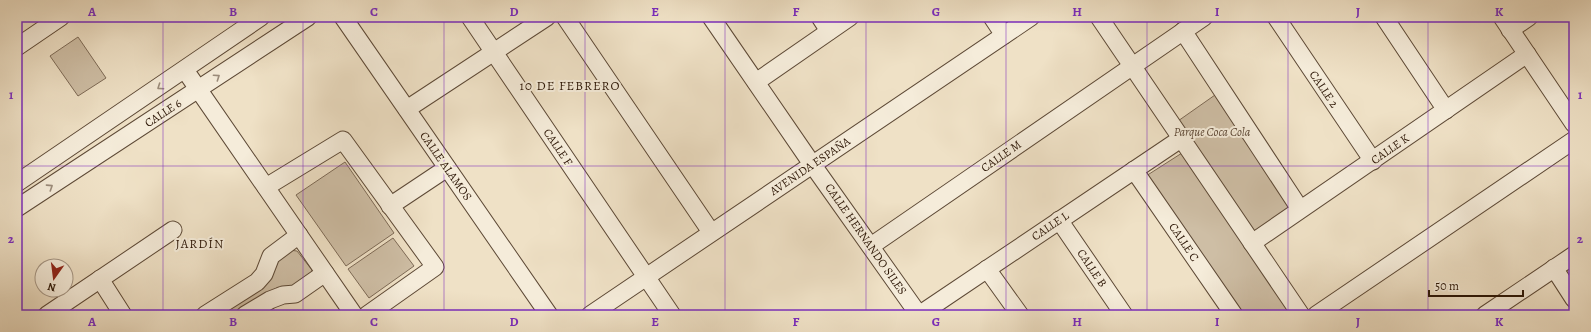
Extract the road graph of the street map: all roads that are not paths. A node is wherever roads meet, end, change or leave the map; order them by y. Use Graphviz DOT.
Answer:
graph roads {
  1 [pos="61,17"];
  2 [pos="262,17"];
  3 [pos="308,17"];
  4 [pos="343,17"];
  5 [pos="470,17"];
  6 [pos="547,17"];
  7 [pos="565,17"];
  8 [pos="711,17"];
  9 [pos="820,17"];
  10 [pos="850,17"];
  11 [pos="992,17"];
  12 [pos="1031,17"];
  13 [pos="1099,17"];
  14 [pos="1204,17"];
  15 [pos="1276,17"];
  16 [pos="1384,17"];
  17 [pos="1529,17"];
  18 [pos="1506,23"];
  19 [pos="829,31"];
  20 [pos="1183,31"];
  21 [pos="1004,35"];
  22 [pos="17,47"];
  23 [pos="494,52"];
  24 [pos="1527,54"];
  25 [pos="1132,65"];
  26 [pos="186,70"];
  27 [pos="756,82"];
  28 [pos="199,89"];
  29 [pos="406,109"];
  30 [pos="1446,110"];
  31 [pos="1574,124"];
  32 [pos="1182,138"];
  33 [pos="1574,140"];
  34 [pos="1373,160"];
  35 [pos="812,164"];
  36 [pos="447,168"];
  37 [pos="1134,170"];
  38 [pos="17,182"];
  39 [pos="266,187"];
  40 [pos="390,206"];
  41 [pos="17,208"];
  42 [pos="1300,209"];
  43 [pos="1059,220"];
  44 [pos="173,230"];
  45 [pos="711,232"];
  46 [pos="299,235"];
  47 [pos="1252,243"];
  48 [pos="871,246"];
  49 [pos="1574,255"];
  50 [pos="1554,268"];
  51 [pos="987,269"];
  52 [pos="325,273"];
  53 [pos="646,277"];
  54 [pos="100,279"];
  55 [pos="1574,299"];
  56 [pos="47,315"];
  57 [pos="123,315"];
  58 [pos="205,315"];
  59 [pos="245,315"];
  60 [pos="354,315"];
  61 [pos="367,315"];
  62 [pos="549,315"];
  63 [pos="590,315"];
  64 [pos="672,315"];
  65 [pos="919,315"];
  66 [pos="1020,315"];
  67 [pos="1124,315"];
  68 [pos="1234,315"];
  69 [pos="1301,315"];
  70 [pos="1316,315"];
  71 [pos="1485,315"];
  1 -- 22 [label="street"];
  2 -- 26 [label="street, CALLE 6"];
  28 -- 3 [label="street, CALLE 6, one-way"];
  4 -- 29 [label="street, CALLE ALAMOS"];
  5 -- 23 [label="street, CALLE F"];
  6 -- 23 [label="street"];
  7 -- 45 [label="street"];
  8 -- 27 [label="street, CALLE HERNANDO SILES"];
  9 -- 19 [label="street"];
  10 -- 19 [label="street"];
  11 -- 21 [label="street"];
  12 -- 21 [label="street, AVENIDA ESPAÑA"];
  13 -- 25 [label="street"];
  14 -- 20 [label="street, CALLE M"];
  15 -- 34 [label="street, CALLE 2"];
  16 -- 30 [label="street"];
  17 -- 18 [label="street"];
  18 -- 24 [label="street"];
  19 -- 27 [label="street"];
  20 -- 25 [label="street, CALLE M"];
  20 -- 42 [label="street"];
  21 -- 35 [label="street, AVENIDA ESPAÑA"];
  23 -- 29 [label="street"];
  23 -- 53 [label="street, CALLE F"];
  24 -- 30 [label="street, CALLE K"];
  24 -- 31 [label="street"];
  25 -- 32 [label="street"];
  25 -- 48 [label="street, CALLE M"];
  26 -- 28 [label="street"];
  26 -- 38 [label="street, CALLE 6, one-way"];
  27 -- 35 [label="street, CALLE HERNANDO SILES"];
  28 -- 39 [label="street"];
  41 -- 28 [label="street, CALLE 6, one-way"];
  29 -- 36 [label="street, CALLE ALAMOS"];
  30 -- 34 [label="street, CALLE K"];
  32 -- 37 [label="street, CALLE L"];
  32 -- 47 [label="street"];
  33 -- 70 [label="street"];
  34 -- 42 [label="street, CALLE K"];
  35 -- 45 [label="street, AVENIDA ESPAÑA"];
  35 -- 48 [label="street, CALLE HERNANDO SILES"];
  36 -- 40 [label="street"];
  36 -- 62 [label="street, CALLE ALAMOS"];
  37 -- 43 [label="street, CALLE L"];
  37 -- 68 [label="street, CALLE C"];
  39 -- 40 [label="street"];
  39 -- 46 [label="street"];
  40 -- 61 [label="street"];
  42 -- 47 [label="street, CALLE K"];
  43 -- 51 [label="street, CALLE L"];
  43 -- 67 [label="street, CALLE B"];
  44 -- 54 [label="street"];
  45 -- 53 [label="street, AVENIDA ESPAÑA"];
  46 -- 52 [label="street"];
  46 -- 58 [label="street"];
  47 -- 69 [label="street"];
  48 -- 65 [label="street, CALLE HERNANDO SILES"];
  49 -- 50 [label="street"];
  50 -- 55 [label="street"];
  50 -- 71 [label="street"];
  51 -- 65 [label="street, CALLE L"];
  51 -- 66 [label="street"];
  52 -- 59 [label="street"];
  52 -- 60 [label="street"];
  53 -- 63 [label="street, AVENIDA ESPAÑA"];
  53 -- 64 [label="street, CALLE F"];
  54 -- 56 [label="street"];
  54 -- 57 [label="street"];
}
